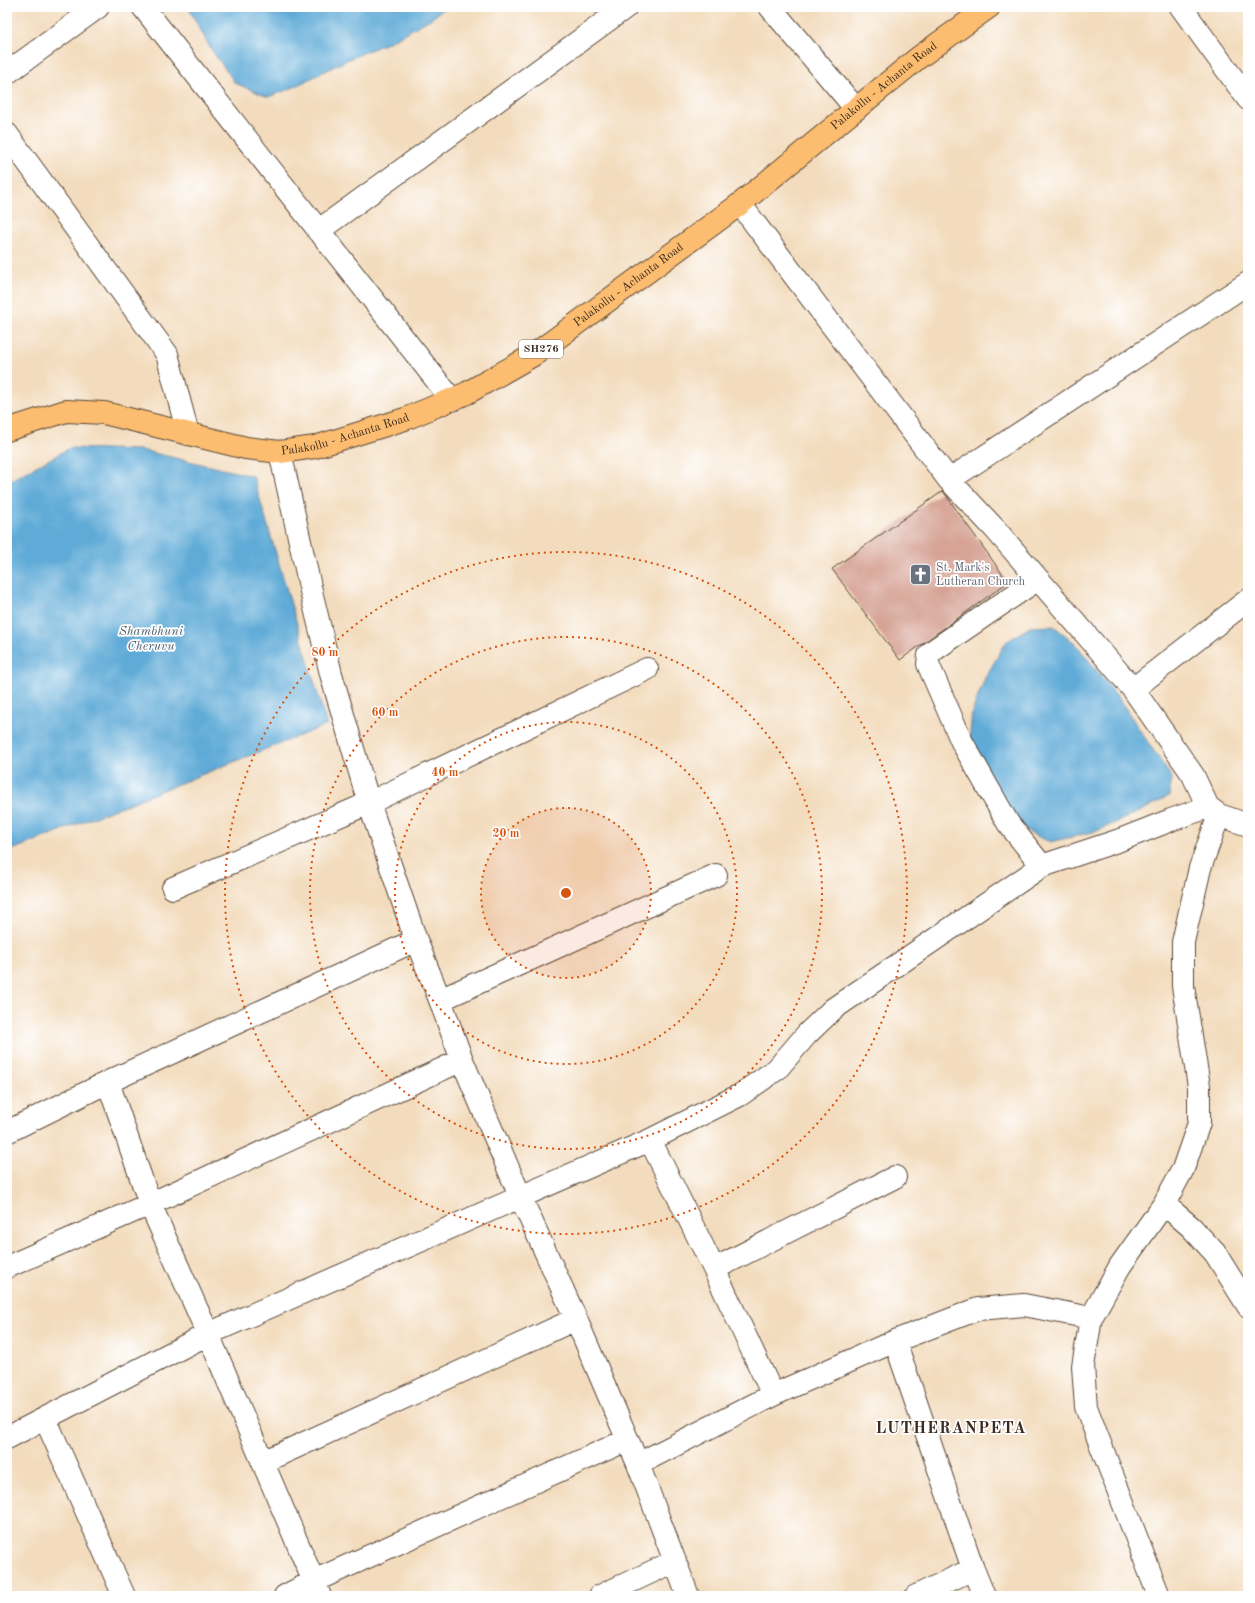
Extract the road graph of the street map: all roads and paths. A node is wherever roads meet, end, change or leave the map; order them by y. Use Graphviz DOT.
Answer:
graph roads {
  1 [pos="98,7"];
  2 [pos="143,7"];
  3 [pos="626,7"];
  4 [pos="770,7"];
  5 [pos="989,7"];
  6 [pos="1181,7"];
  7 [pos="7,72"];
  8 [pos="1248,99"];
  9 [pos="856,109"];
  10 [pos="7,134"];
  11 [pos="740,204"];
  12 [pos="318,231"];
  13 [pos="1248,283"];
  14 [pos="452,400"];
  15 [pos="7,430"];
  16 [pos="188,434"];
  17 [pos="280,452"];
  18 [pos="949,480"];
  19 [pos="1038,579"];
  20 [pos="1248,600"];
  21 [pos="647,669"];
  22 [pos="1133,689"];
  23 [pos="369,803"];
  24 [pos="1214,811"];
  25 [pos="1248,825"];
  26 [pos="1042,866"];
  27 [pos="716,875"];
  28 [pos="173,888"];
  29 [pos="416,940"];
  30 [pos="440,1000"];
  31 [pos="462,1060"];
  32 [pos="108,1082"];
  33 [pos="7,1132"];
  34 [pos="650,1140"];
  35 [pos="895,1177"];
  36 [pos="520,1196"];
  37 [pos="150,1204"];
  38 [pos="1164,1204"];
  39 [pos="7,1267"];
  40 [pos="714,1268"];
  41 [pos="1248,1306"];
  42 [pos="1091,1318"];
  43 [pos="576,1319"];
  44 [pos="208,1334"];
  45 [pos="895,1341"];
  46 [pos="773,1395"];
  47 [pos="46,1418"];
  48 [pos="7,1438"];
  49 [pos="627,1440"];
  50 [pos="263,1462"];
  51 [pos="638,1464"];
  52 [pos="674,1561"];
  53 [pos="973,1569"];
  54 [pos="317,1588"];
  55 [pos="124,1596"];
  56 [pos="285,1596"];
  57 [pos="600,1596"];
  58 [pos="688,1596"];
  59 [pos="916,1596"];
  60 [pos="984,1596"];
  61 [pos="1159,1596"];
  1 -- 7 [label="street"];
  2 -- 12 [label="street"];
  3 -- 12 [label="street"];
  4 -- 9 [label="street"];
  5 -- 9 [label="main road, Palakollu - Achanta Road / SH276"];
  6 -- 8 [label="street"];
  9 -- 11 [label="main road, Palakollu - Achanta Road / SH276"];
  10 -- 16 [label="street"];
  11 -- 14 [label="main road, Palakollu - Achanta Road / SH276"];
  11 -- 18 [label="street"];
  12 -- 14 [label="street"];
  13 -- 18 [label="street"];
  14 -- 17 [label="main road, Palakollu - Achanta Road / SH276"];
  15 -- 16 [label="main road, Palakollu - Achanta Road / SH276"];
  16 -- 17 [label="main road, Palakollu - Achanta Road / SH276"];
  17 -- 23 [label="street"];
  18 -- 19 [label="street"];
  19 -- 22 [label="street"];
  19 -- 26 [label="street"];
  20 -- 22 [label="street"];
  21 -- 23 [label="street"];
  22 -- 24 [label="street"];
  23 -- 28 [label="street"];
  23 -- 29 [label="street"];
  24 -- 25 [label="street"];
  24 -- 26 [label="street"];
  24 -- 38 [label="street"];
  26 -- 34 [label="street"];
  27 -- 30 [label="street"];
  29 -- 30 [label="street"];
  29 -- 32 [label="street"];
  30 -- 31 [label="street"];
  31 -- 36 [label="street"];
  31 -- 37 [label="street"];
  32 -- 33 [label="street"];
  32 -- 37 [label="street"];
  34 -- 36 [label="street"];
  34 -- 40 [label="street"];
  35 -- 40 [label="street"];
  36 -- 43 [label="street"];
  36 -- 44 [label="street"];
  37 -- 39 [label="street"];
  37 -- 44 [label="street"];
  38 -- 41 [label="street"];
  38 -- 42 [label="street"];
  40 -- 46 [label="street"];
  42 -- 45 [label="street"];
  42 -- 61 [label="street"];
  43 -- 49 [label="street"];
  43 -- 50 [label="street"];
  44 -- 47 [label="street"];
  44 -- 50 [label="street"];
  45 -- 46 [label="street"];
  45 -- 53 [label="street"];
  46 -- 51 [label="street"];
  47 -- 48 [label="street"];
  47 -- 55 [label="street"];
  49 -- 51 [label="street"];
  49 -- 54 [label="street"];
  50 -- 54 [label="street"];
  51 -- 52 [label="street"];
  52 -- 57 [label="street"];
  52 -- 58 [label="street"];
  53 -- 59 [label="street"];
  53 -- 60 [label="street"];
  54 -- 56 [label="street"];
}
